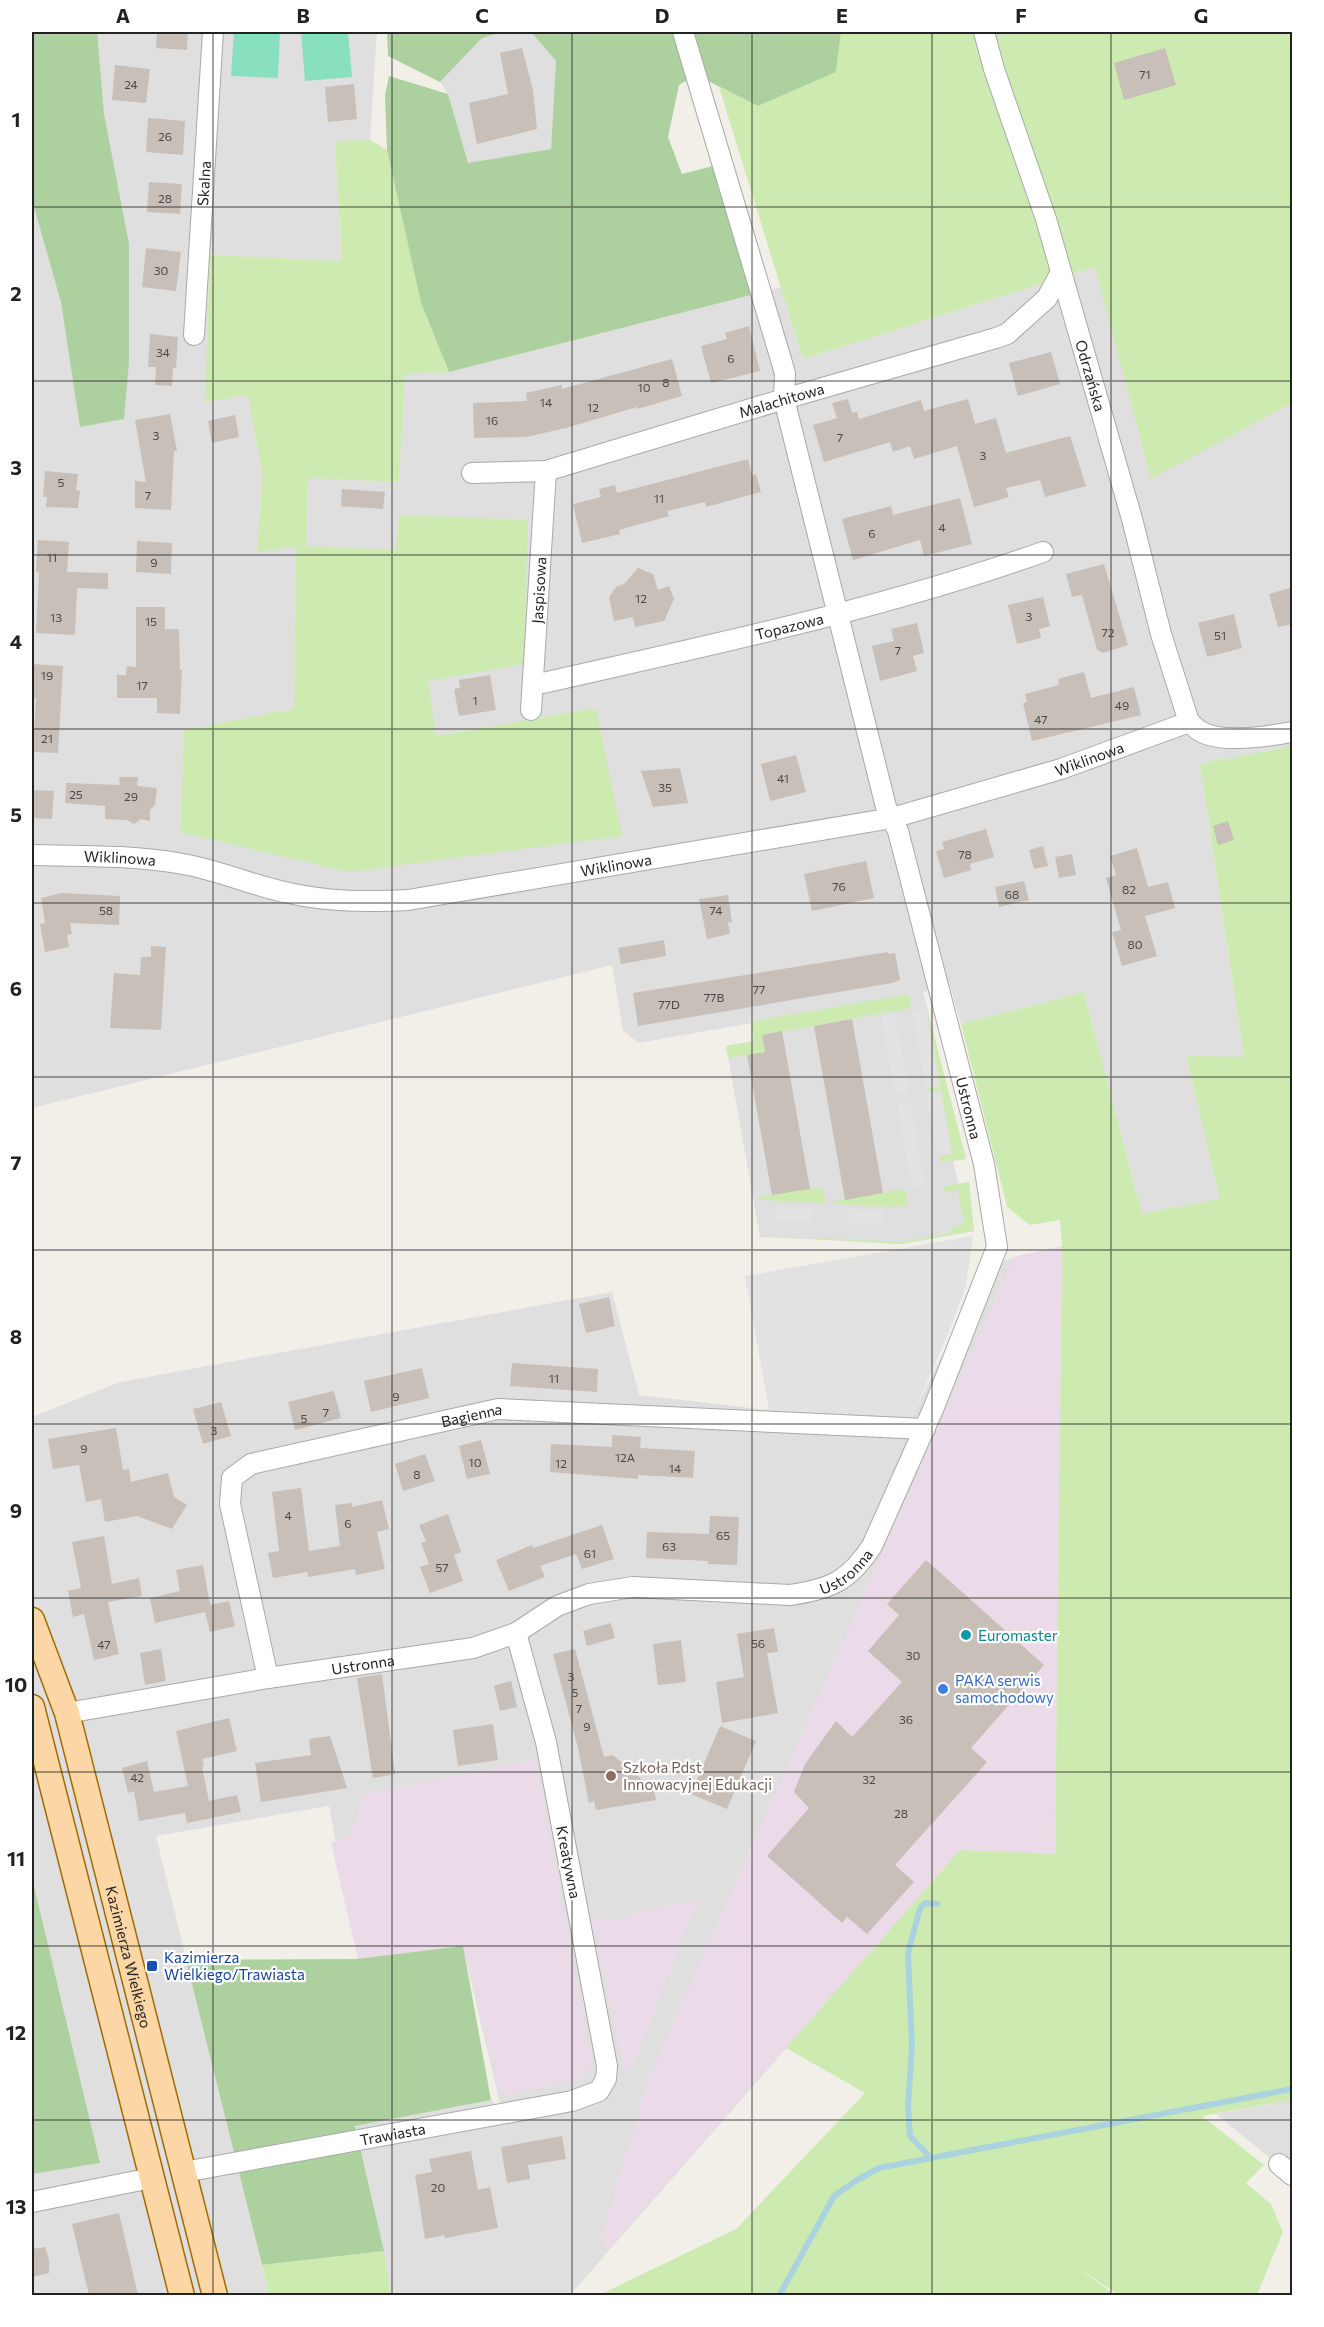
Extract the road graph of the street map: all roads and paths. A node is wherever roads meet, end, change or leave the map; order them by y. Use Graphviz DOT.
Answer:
graph roads {
  1 [pos="213,32"];
  2 [pos="682,32"];
  3 [pos="984,32"];
  4 [pos="1061,272"];
  5 [pos="194,335"];
  6 [pos="784,399"];
  7 [pos="546,471"];
  8 [pos="472,473"];
  9 [pos="1043,552"];
  10 [pos="839,615"];
  11 [pos="534,685"];
  12 [pos="531,710"];
  13 [pos="1189,722"];
  14 [pos="1293,732"];
  15 [pos="892,818"];
  16 [pos="32,855"];
  17 [pos="925,1429"];
  18 [pos="32,1620"];
  19 [pos="516,1633"];
  20 [pos="268,1678"];
  21 [pos="32,1707"];
  22 [pos="67,1713"];
  23 [pos="600,2091"];
  24 [pos="184,2172"];
  25 [pos="151,2178"];
  26 [pos="32,2202"];
  27 [pos="182,2295"];
  28 [pos="215,2295"];
  1 -- 5 [label="street, Skalna"];
  2 -- 6 [label="street, Ustronna"];
  3 -- 4 [label="street, Odrzańska"];
  4 -- 6 [label="street, Malachitowa"];
  4 -- 13 [label="street, Odrzańska"];
  6 -- 7 [label="street, Malachitowa"];
  6 -- 10 [label="street, Ustronna"];
  7 -- 8 [label="street, Malachitowa"];
  7 -- 11 [label="street, Jaspisowa"];
  9 -- 10 [label="street, Topazowa"];
  10 -- 11 [label="street, Topazowa"];
  10 -- 15 [label="street, Ustronna"];
  11 -- 12 [label="street, Jaspisowa"];
  13 -- 14 [label="street"];
  13 -- 15 [label="street, Wiklinowa"];
  15 -- 16 [label="street, Wiklinowa"];
  15 -- 17 [label="street, Ustronna"];
  17 -- 19 [label="street, Ustronna"];
  17 -- 20 [label="street, Bagienna"];
  18 -- 22 [label="main road, Kazimierza Wielkiego"];
  19 -- 20 [label="street, Ustronna"];
  19 -- 23 [label="street, Kreatywna"];
  20 -- 22 [label="street, Ustronna"];
  21 -- 25 [label="main road"];
  22 -- 24 [label="main road, Kazimierza Wielkiego"];
  23 -- 24 [label="street, Trawiasta"];
  24 -- 28 [label="main road, Kazimierza Wielkiego"];
  25 -- 26 [label="street"];
  25 -- 27 [label="main road"];
}
